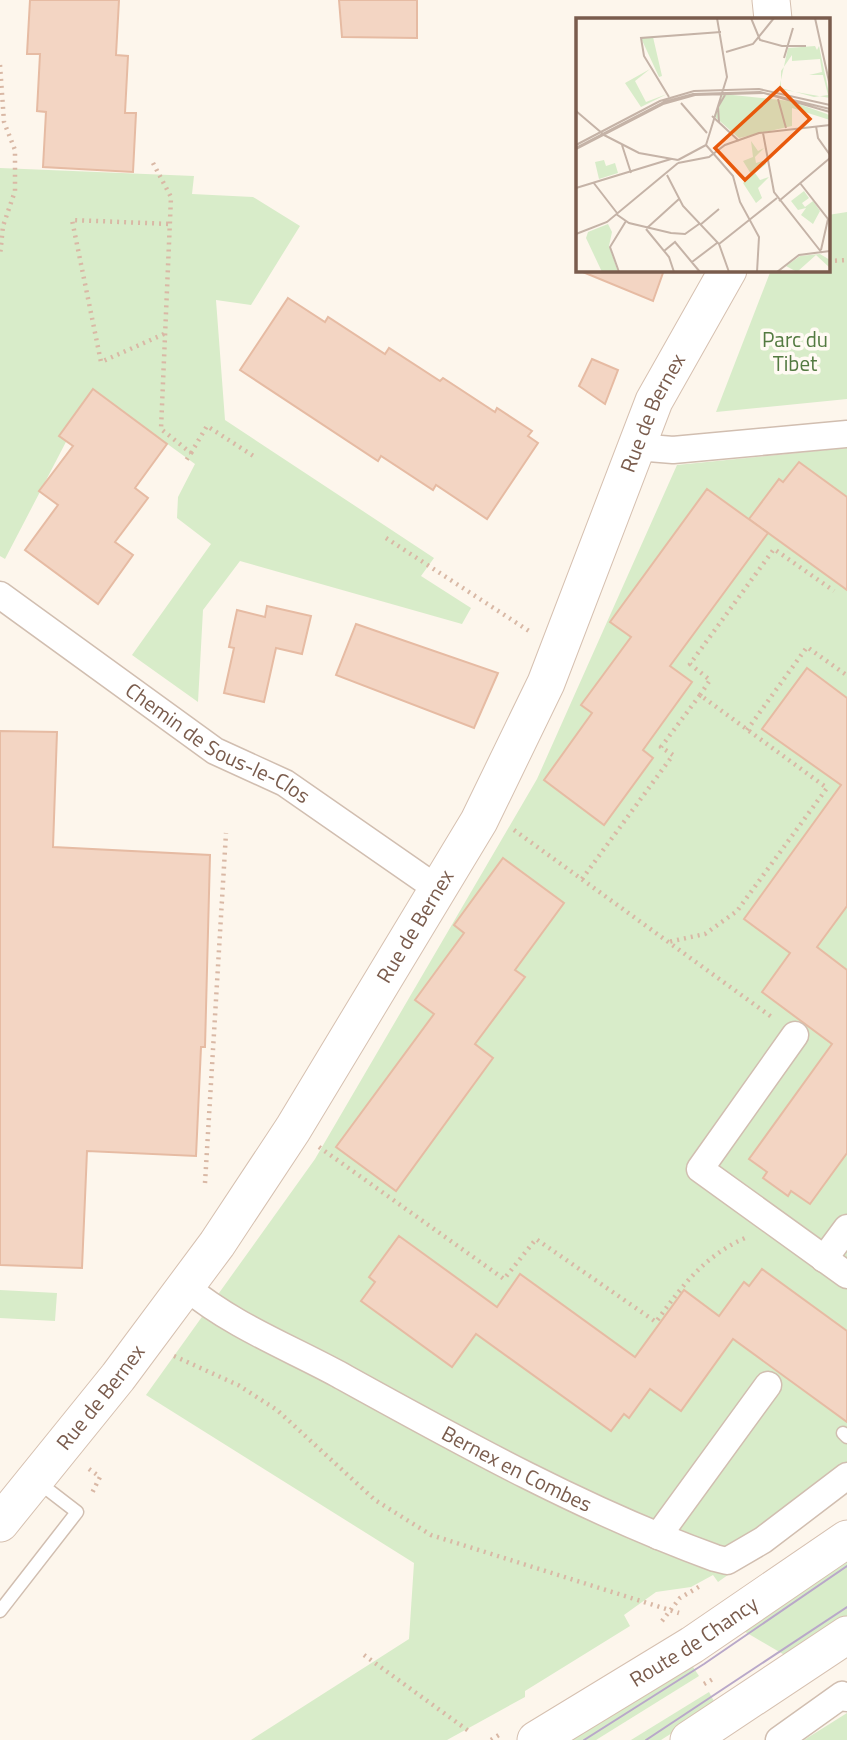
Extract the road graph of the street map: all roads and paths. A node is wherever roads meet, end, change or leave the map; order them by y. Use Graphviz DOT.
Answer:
graph roads {
  1 [pos="771,0"];
  2 [pos="773,18"];
  3 [pos="0,65"];
  4 [pos="153,163"];
  5 [pos="170,224"];
  6 [pos="2,227"];
  7 [pos="0,256"];
  8 [pos="727,271"];
  9 [pos="164,334"];
  10 [pos="842,440"];
  11 [pos="636,447"];
  12 [pos="191,453"];
  13 [pos="255,457"];
  14 [pos="185,463"];
  15 [pos="386,538"];
  16 [pos="834,591"];
  17 [pos="0,595"];
  18 [pos="538,637"];
  19 [pos="847,671"];
  20 [pos="700,695"];
  21 [pos="747,730"];
  22 [pos="507,825"];
  23 [pos="226,833"];
  24 [pos="582,879"];
  25 [pos="439,890"];
  26 [pos="668,942"];
  27 [pos="795,1035"];
  28 [pos="316,1145"];
  29 [pos="205,1183"];
  30 [pos="776,1224"];
  31 [pos="847,1228"];
  32 [pos="824,1259"];
  33 [pos="847,1276"];
  34 [pos="186,1287"];
  35 [pos="170,1355"];
  36 [pos="768,1385"];
  37 [pos="86,1466"];
  38 [pos="847,1476"];
  39 [pos="35,1480"];
  40 [pos="90,1496"];
  41 [pos="0,1524"];
  42 [pos="658,1536"];
  43 [pos="847,1539"];
  44 [pos="695,1590"];
  45 [pos="0,1611"];
  46 [pos="847,1635"];
  47 [pos="364,1655"];
  48 [pos="844,1696"];
  49 [pos="470,1732"];
  50 [pos="536,1740"];
  51 [pos="689,1740"];
  52 [pos="779,1740"];
  1 -- 2 [label="street"];
  3 -- 6 [label="path"];
  4 -- 5 [label="path"];
  5 -- 9 [label="path"];
  5 -- 9 [label="path"];
  6 -- 7 [label="path"];
  8 -- 11 [label="street, Rue de Bernex"];
  9 -- 12 [label="path"];
  10 -- 11 [label="street"];
  11 -- 25 [label="street, Rue de Bernex"];
  12 -- 13 [label="path"];
  12 -- 14 [label="path"];
  15 -- 18 [label="path"];
  16 -- 20 [label="path"];
  17 -- 25 [label="street, Chemin de Sous-le-Clos"];
  19 -- 21 [label="path"];
  20 -- 21 [label="path"];
  20 -- 24 [label="path"];
  21 -- 26 [label="path"];
  22 -- 24 [label="path"];
  23 -- 29 [label="path"];
  24 -- 26 [label="path"];
  25 -- 34 [label="street, Rue de Bernex"];
  26 -- 27 [label="path"];
  27 -- 30 [label="street"];
  28 -- 30 [label="path"];
  30 -- 32 [label="street"];
  31 -- 32 [label="street"];
  32 -- 33 [label="street"];
  34 -- 39 [label="street, Rue de Bernex"];
  34 -- 42 [label="street, Bernex en Combes"];
  35 -- 44 [label="path"];
  36 -- 42 [label="street"];
  37 -- 40 [label="path"];
  38 -- 42 [label="street, Bernex en Combes"];
  39 -- 41 [label="street, Rue de Bernex"];
  39 -- 45 [label="lane"];
  43 -- 50 [label="street, Route de Chancy"];
  46 -- 51 [label="street"];
  47 -- 49 [label="path"];
  48 -- 52 [label="street"];
}
